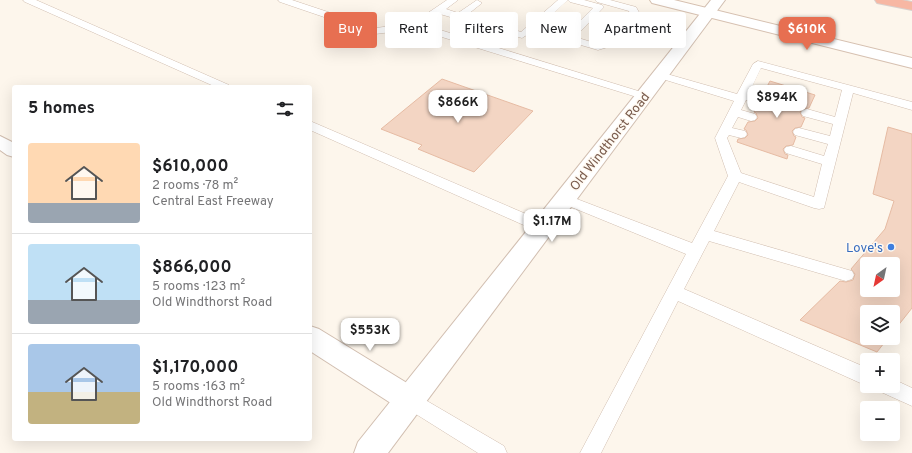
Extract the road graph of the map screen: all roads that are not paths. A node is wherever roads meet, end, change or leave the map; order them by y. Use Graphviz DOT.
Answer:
graph roads {
  1 [pos="28,0"];
  2 [pos="283,0"];
  3 [pos="432,0"];
  4 [pos="564,0"];
  5 [pos="573,0"];
  6 [pos="600,0"];
  7 [pos="657,0"];
  8 [pos="882,0"];
  9 [pos="477,3"];
  10 [pos="446,5"];
  11 [pos="713,6"];
  12 [pos="912,6"];
  13 [pos="436,12"];
  14 [pos="455,12"];
  15 [pos="465,12"];
  16 [pos="550,12"];
  17 [pos="581,25"];
  18 [pos="385,31"];
  19 [pos="526,33"];
  20 [pos="442,34"];
  21 [pos="518,35"];
  22 [pos="522,36"];
  23 [pos="581,42"];
  24 [pos="504,53"];
  25 [pos="912,63"];
  26 [pos="660,76"];
  27 [pos="220,85"];
  28 [pos="848,89"];
  29 [pos="644,96"];
  30 [pos="760,100"];
  31 [pos="738,102"];
  32 [pos="912,106"];
  33 [pos="807,113"];
  34 [pos="751,117"];
  35 [pos="840,122"];
  36 [pos="312,126"];
  37 [pos="724,130"];
  38 [pos="799,132"];
  39 [pos="741,134"];
  40 [pos="0,142"];
  41 [pos="834,142"];
  42 [pos="12,150"];
  43 [pos="791,150"];
  44 [pos="829,162"];
  45 [pos="735,176"];
  46 [pos="564,199"];
  47 [pos="542,227"];
  48 [pos="704,234"];
  49 [pos="695,252"];
  50 [pos="846,275"];
  51 [pos="674,292"];
  52 [pos="312,338"];
  53 [pos="860,374"];
  54 [pos="900,392"];
  55 [pos="912,397"];
  56 [pos="410,400"];
  57 [pos="369,453"];
  58 [pos="497,453"];
  59 [pos="590,453"];
  1 -- 27 [label="lane"];
  2 -- 18 [label="lane"];
  3 -- 10 [label="lane"];
  4 -- 16 [label="lane"];
  5 -- 17 [label="lane"];
  6 -- 23 [label="lane"];
  7 -- 11 [label="street"];
  8 -- 12 [label="highway"];
  9 -- 15 [label="lane"];
  10 -- 13 [label="lane"];
  10 -- 14 [label="lane"];
  11 -- 25 [label="street"];
  11 -- 26 [label="street, Old Windthorst Road"];
  19 -- 22 [label="lane"];
  20 -- 24 [label="lane"];
  21 -- 22 [label="lane"];
  22 -- 24 [label="lane"];
  24 -- 29 [label="lane"];
  26 -- 29 [label="street, Old Windthorst Road"];
  26 -- 31 [label="lane"];
  28 -- 31 [label="lane"];
  28 -- 32 [label="lane"];
  28 -- 35 [label="lane"];
  29 -- 46 [label="street, Old Windthorst Road"];
  30 -- 31 [label="lane"];
  31 -- 34 [label="lane"];
  31 -- 37 [label="lane"];
  33 -- 35 [label="lane"];
  35 -- 41 [label="lane"];
  36 -- 47 [label="lane"];
  37 -- 39 [label="lane"];
  37 -- 45 [label="lane"];
  38 -- 41 [label="lane"];
  40 -- 42 [label="street"];
  41 -- 44 [label="lane"];
  43 -- 44 [label="lane"];
  44 -- 45 [label="lane"];
  45 -- 48 [label="lane"];
  46 -- 47 [label="street, Old Windthorst Road"];
  46 -- 49 [label="lane"];
  47 -- 56 [label="street, Old Windthorst Road"];
  48 -- 49 [label="lane"];
  48 -- 50 [label="lane"];
  49 -- 51 [label="lane"];
  51 -- 53 [label="lane"];
  51 -- 59 [label="lane"];
  52 -- 56 [label="street"];
  54 -- 55 [label="lane"];
  56 -- 57 [label="street, Old Windthorst Road"];
  56 -- 58 [label="lane"];
}
